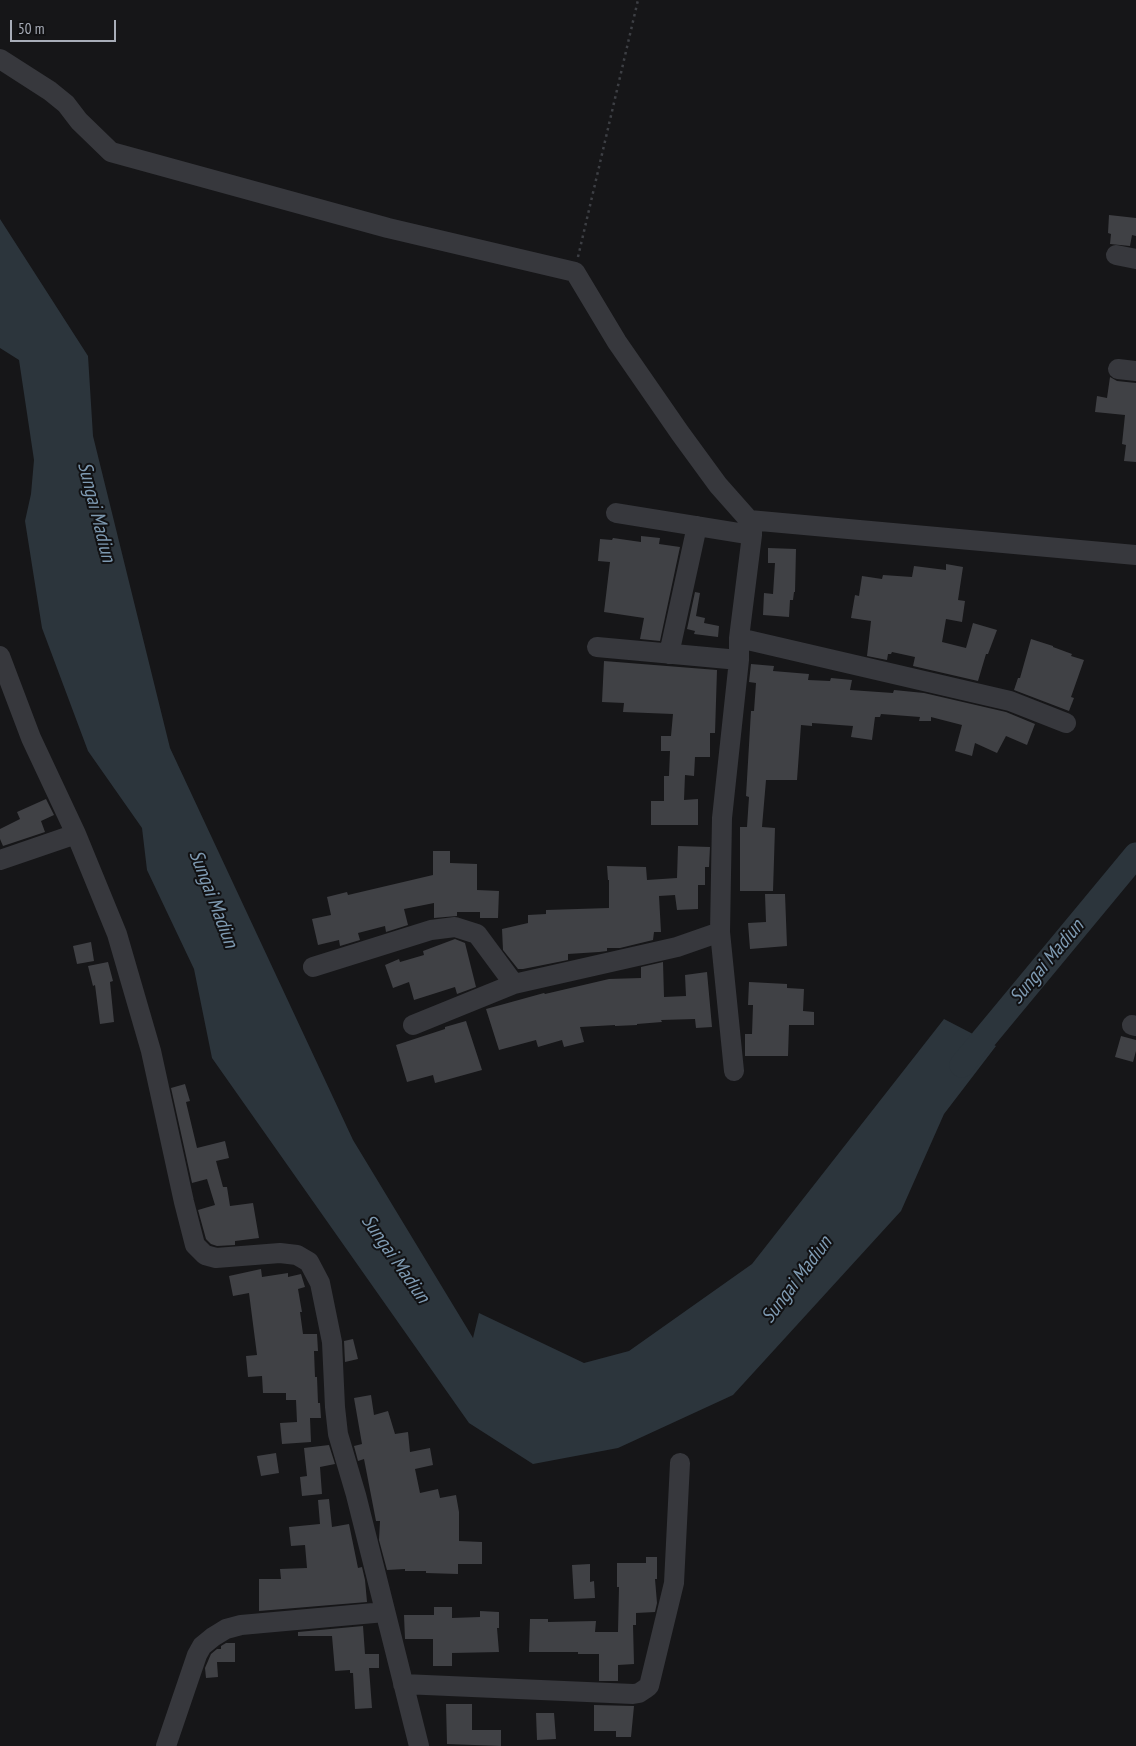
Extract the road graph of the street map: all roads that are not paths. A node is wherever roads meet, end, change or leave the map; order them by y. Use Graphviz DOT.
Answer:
graph roads {
  1 [pos="0,59"];
  2 [pos="1116,255"];
  3 [pos="1136,259"];
  4 [pos="616,513"];
  5 [pos="697,526"];
  6 [pos="751,528"];
  7 [pos="1136,555"];
  8 [pos="739,638"];
  9 [pos="597,648"];
  10 [pos="669,654"];
  11 [pos="0,656"];
  12 [pos="738,660"];
  13 [pos="1066,723"];
  14 [pos="76,834"];
  15 [pos="0,860"];
  16 [pos="720,932"];
  17 [pos="313,967"];
  18 [pos="514,984"];
  19 [pos="413,1025"];
  20 [pos="734,1071"];
  21 [pos="680,1463"];
  22 [pos="385,1612"];
  23 [pos="403,1684"];
  24 [pos="166,1746"];
  25 [pos="419,1746"];
  1 -- 6 [label="street"];
  2 -- 3 [label="street"];
  4 -- 5 [label="street"];
  5 -- 6 [label="street"];
  5 -- 10 [label="street"];
  6 -- 7 [label="street"];
  6 -- 8 [label="street"];
  8 -- 12 [label="street"];
  8 -- 13 [label="street"];
  9 -- 10 [label="street"];
  10 -- 12 [label="street"];
  11 -- 14 [label="street"];
  12 -- 16 [label="street"];
  14 -- 15 [label="street"];
  14 -- 22 [label="street"];
  16 -- 18 [label="street"];
  16 -- 20 [label="street"];
  17 -- 18 [label="street"];
  18 -- 19 [label="street"];
  21 -- 23 [label="street"];
  22 -- 23 [label="street"];
  22 -- 24 [label="street"];
  23 -- 25 [label="street"];
}
